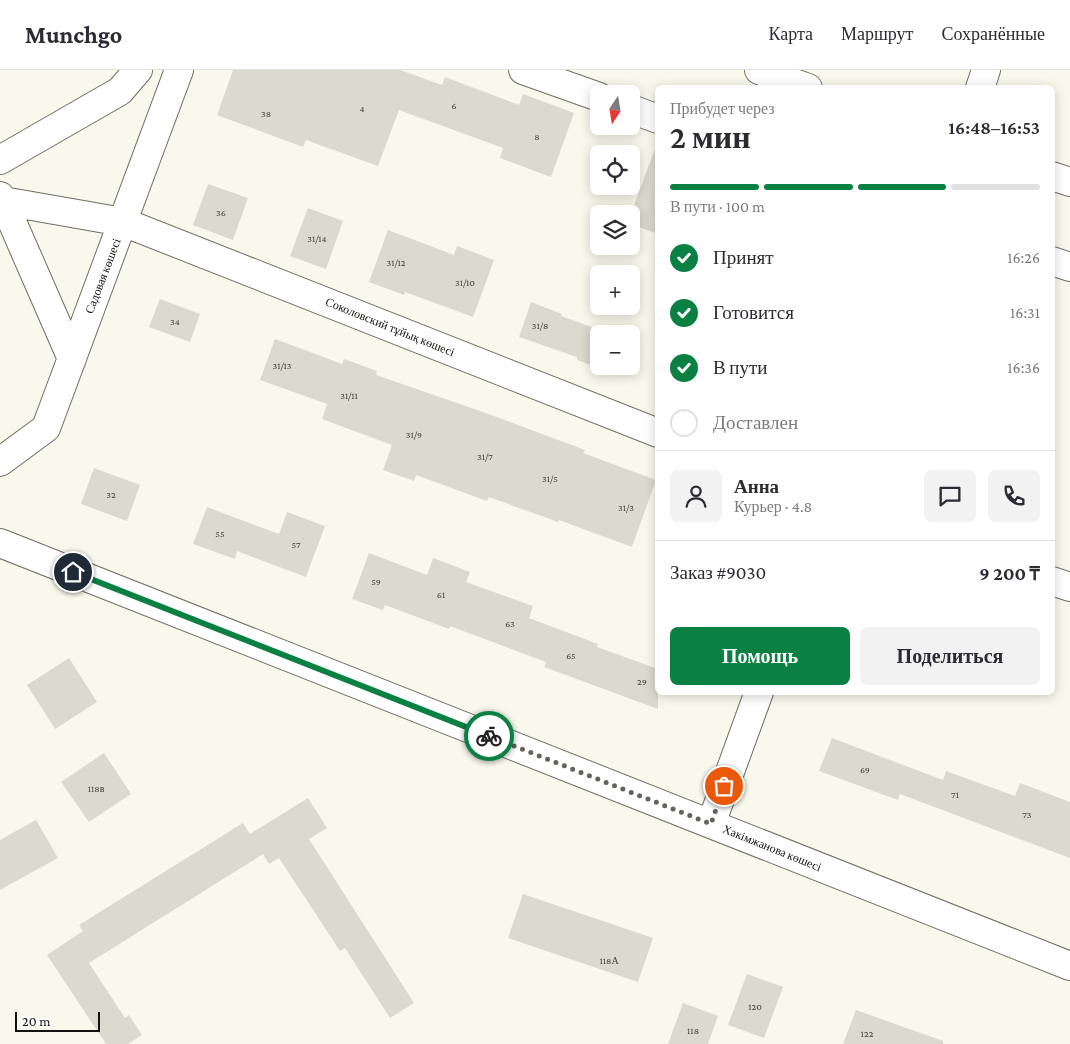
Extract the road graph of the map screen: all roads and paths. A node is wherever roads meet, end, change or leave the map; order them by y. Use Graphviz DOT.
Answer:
graph roads {
  1 [pos="138,70"];
  2 [pos="179,70"];
  3 [pos="523,70"];
  4 [pos="759,70"];
  5 [pos="986,70"];
  6 [pos="800,85"];
  7 [pos="981,85"];
  8 [pos="590,94"];
  9 [pos="640,112"];
  10 [pos="655,117"];
  11 [pos="0,160"];
  12 [pos="1055,177"];
  13 [pos="1070,182"];
  14 [pos="1,200"];
  15 [pos="123,222"];
  16 [pos="1055,262"];
  17 [pos="1070,267"];
  18 [pos="72,359"];
  19 [pos="655,431"];
  20 [pos="0,462"];
  21 [pos="0,543"];
  22 [pos="1055,582"];
  23 [pos="1070,588"];
  24 [pos="758,695"];
  25 [pos="711,824"];
  26 [pos="1070,966"];
  1 -- 11 [label="street"];
  2 -- 15 [label="street, Садовая көшесі"];
  3 -- 8 [label="street"];
  4 -- 6 [label="street"];
  5 -- 7 [label="street"];
  9 -- 10 [label="street"];
  12 -- 13 [label="street"];
  14 -- 15 [label="street"];
  14 -- 18 [label="street"];
  15 -- 18 [label="street, Садовая көшесі"];
  15 -- 19 [label="street, Соколовский тұйық көшесі"];
  16 -- 17 [label="street"];
  18 -- 20 [label="street, Садовая көшесі"];
  21 -- 25 [label="street, Хакімжанова көшесі"];
  22 -- 23 [label="street"];
  24 -- 25 [label="street"];
  25 -- 26 [label="street, Хакімжанова көшесі"];
}
